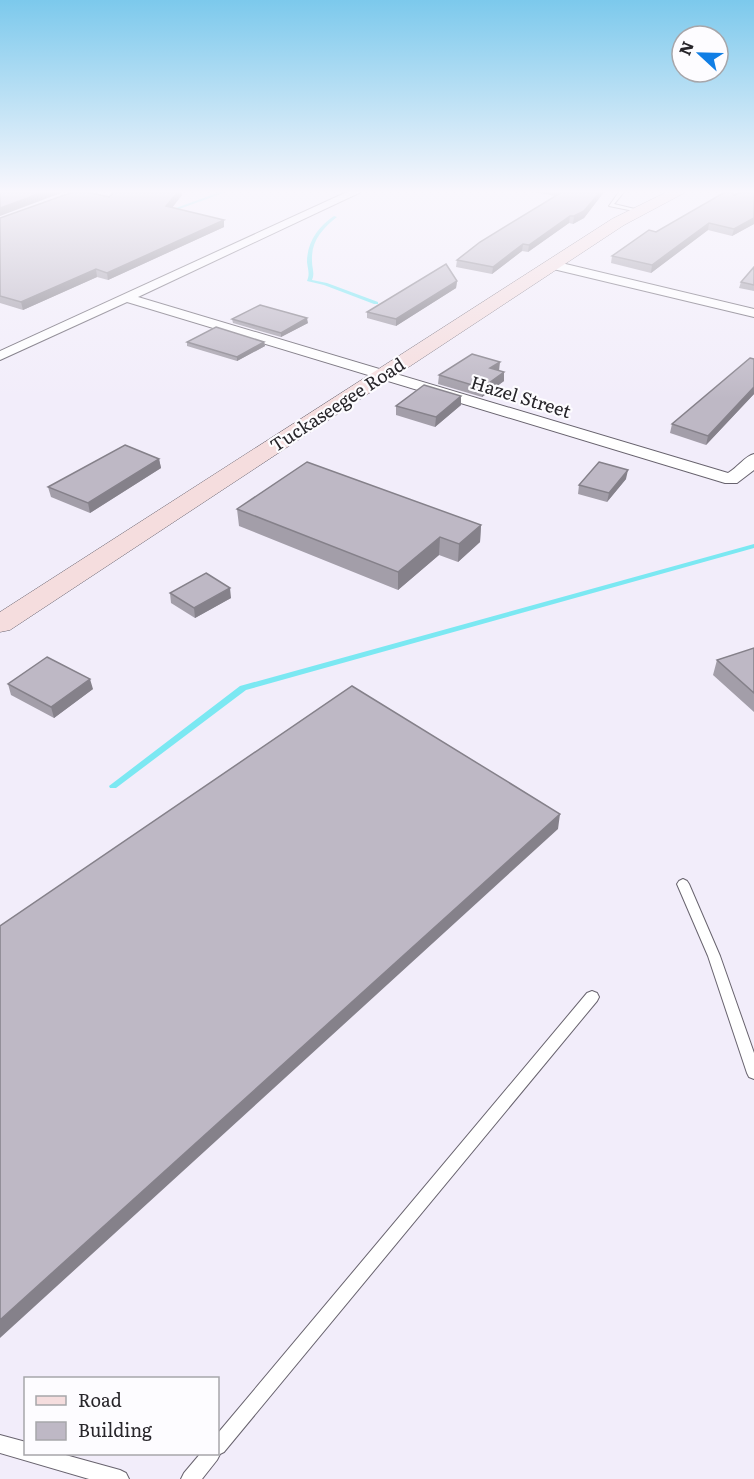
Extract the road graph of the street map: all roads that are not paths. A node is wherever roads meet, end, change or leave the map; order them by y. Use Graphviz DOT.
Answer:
graph roads {
  1 [pos="206,261"];
  2 [pos="559,261"];
  3 [pos="553,265"];
  4 [pos="126,298"];
  5 [pos="754,313"];
  6 [pos="0,356"];
  7 [pos="383,375"];
  8 [pos="754,459"];
  9 [pos="0,624"];
  10 [pos="682,884"];
  11 [pos="592,997"];
  12 [pos="754,1073"];
  13 [pos="0,1444"];
  14 [pos="219,1445"];
  15 [pos="24,1450"];
  16 [pos="36,1455"];
  17 [pos="210,1455"];
  18 [pos="120,1479"];
  19 [pos="190,1479"];
  1 -- 4 [label="street"];
  2 -- 3 [label="main road, Tuckaseegee Road"];
  3 -- 5 [label="street"];
  3 -- 7 [label="main road, Tuckaseegee Road"];
  4 -- 6 [label="street"];
  4 -- 7 [label="street, Hazel Street"];
  7 -- 8 [label="street, Hazel Street"];
  7 -- 9 [label="main road, Tuckaseegee Road"];
  10 -- 12 [label="lane"];
  11 -- 14 [label="lane"];
  13 -- 15 [label="lane"];
  16 -- 18 [label="lane"];
  17 -- 19 [label="lane"];
}
